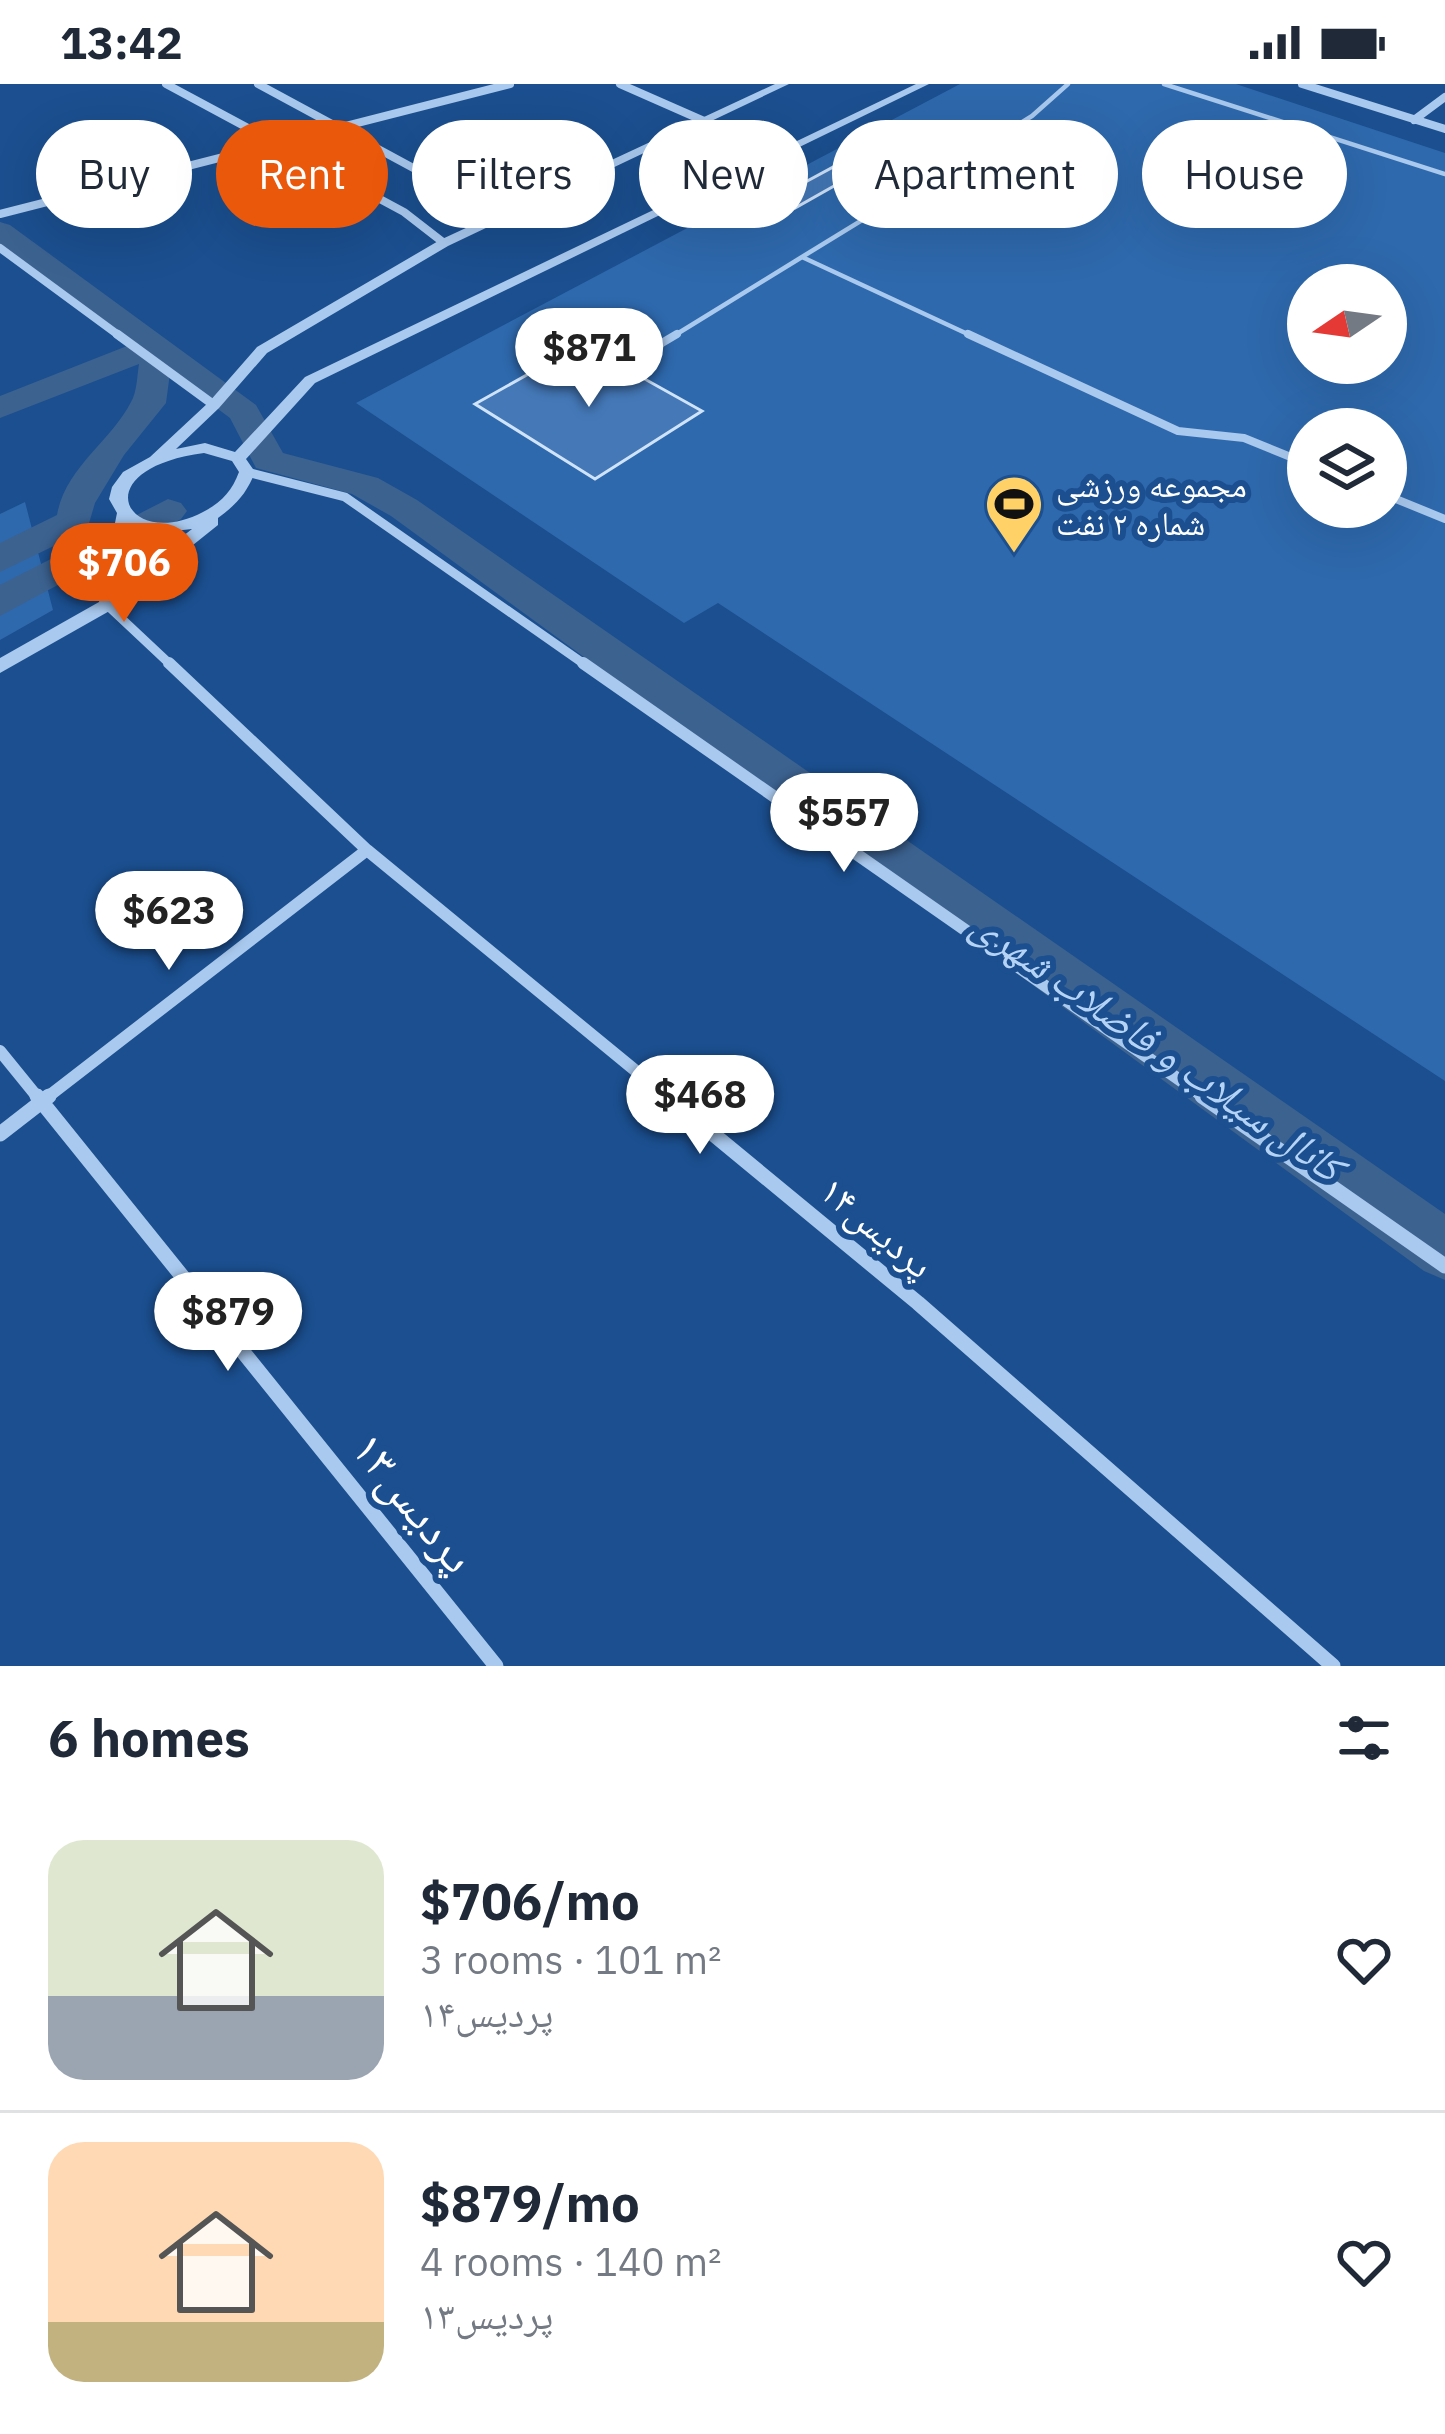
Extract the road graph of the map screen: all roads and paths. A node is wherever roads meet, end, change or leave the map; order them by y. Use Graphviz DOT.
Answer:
graph roads {
  1 [pos="166,84"];
  2 [pos="257,84"];
  3 [pos="510,84"];
  4 [pos="620,84"];
  5 [pos="784,84"];
  6 [pos="924,84"];
  7 [pos="1068,84"];
  8 [pos="1164,84"];
  9 [pos="1302,84"];
  10 [pos="1445,97"];
  11 [pos="233,120"];
  12 [pos="330,120"];
  13 [pos="366,120"];
  14 [pos="702,120"];
  15 [pos="706,120"];
  16 [pos="1414,120"];
  17 [pos="1445,129"];
  18 [pos="216,159"];
  19 [pos="1445,174"];
  20 [pos="388,203"];
  21 [pos="0,214"];
  22 [pos="476,228"];
  23 [pos="444,243"];
  24 [pos="0,248"];
  25 [pos="802,256"];
  26 [pos="650,350"];
  27 [pos="214,405"];
  28 [pos="1287,455"];
  29 [pos="158,457"];
  30 [pos="243,465"];
  31 [pos="1407,504"];
  32 [pos="229,507"];
  33 [pos="124,513"];
  34 [pos="1445,519"];
  35 [pos="107,604"];
  36 [pos="0,666"];
  37 [pos="367,850"];
  38 [pos="0,1051"];
  39 [pos="41,1102"];
  40 [pos="0,1134"];
  41 [pos="1445,1266"];
  42 [pos="496,1666"];
  43 [pos="1333,1666"];
  1 -- 11 [label="street"];
  2 -- 12 [label="street"];
  3 -- 13 [label="street"];
  4 -- 14 [label="street"];
  5 -- 15 [label="street"];
  6 -- 30 [label="street"];
  7 -- 25 [label="lane"];
  8 -- 19 [label="lane"];
  9 -- 16 [label="street"];
  10 -- 16 [label="street"];
  16 -- 17 [label="street"];
  18 -- 21 [label="street"];
  20 -- 23 [label="street"];
  22 -- 23 [label="street"];
  23 -- 27 [label="street"];
  24 -- 27 [label="street"];
  25 -- 26 [label="lane"];
  25 -- 28 [label="lane"];
  27 -- 29 [label="street"];
  29 -- 30 [label="street"];
  29 -- 33 [label="street"];
  30 -- 32 [label="street"];
  30 -- 41 [label="street"];
  31 -- 34 [label="lane"];
  32 -- 33 [label="street"];
  32 -- 35 [label="street"];
  33 -- 35 [label="street"];
  35 -- 36 [label="street"];
  35 -- 37 [label="street, پردیس۱۴"];
  37 -- 39 [label="street"];
  37 -- 43 [label="street, پردیس۱۴"];
  38 -- 39 [label="street, پردیس۱۳"];
  39 -- 40 [label="street"];
  39 -- 42 [label="street, پردیس۱۳"];
}
